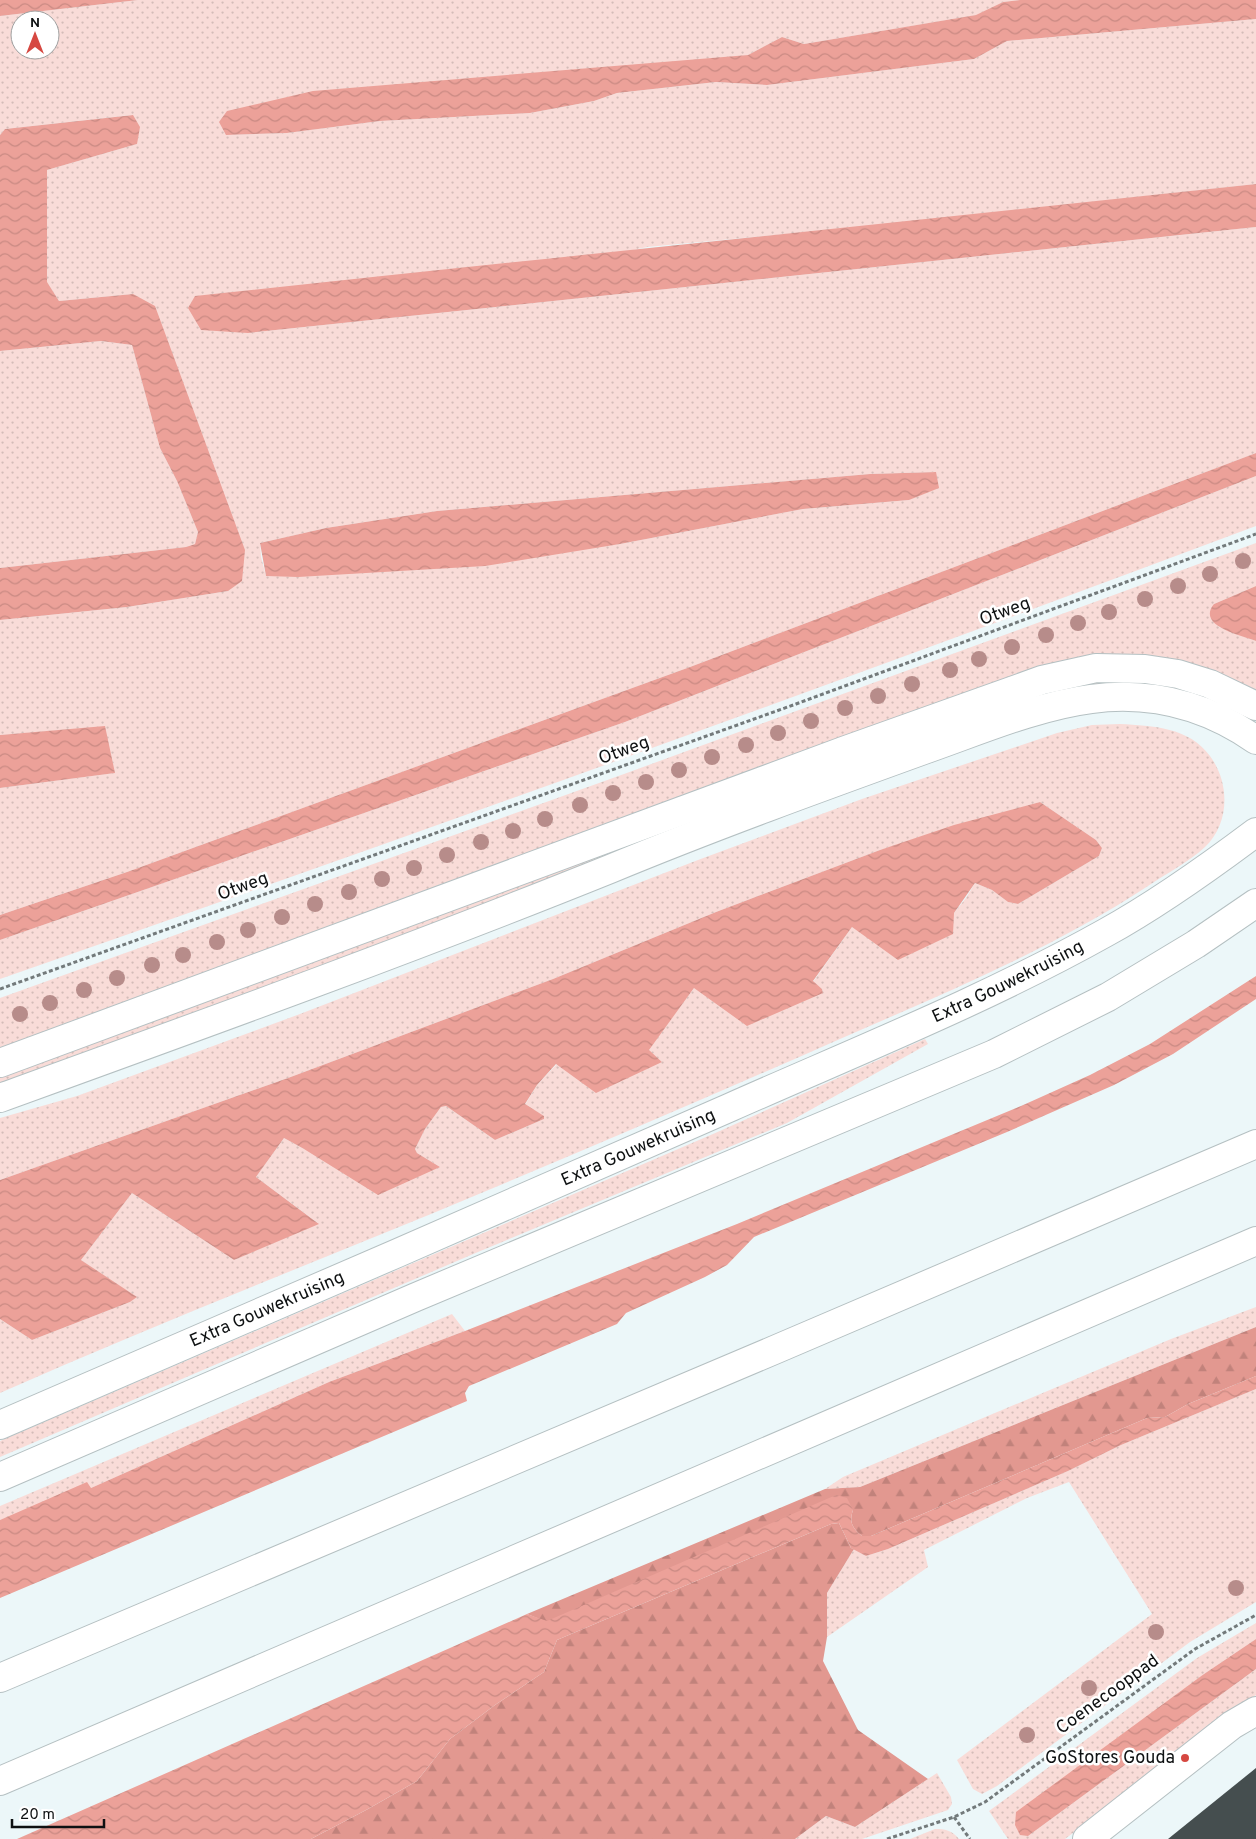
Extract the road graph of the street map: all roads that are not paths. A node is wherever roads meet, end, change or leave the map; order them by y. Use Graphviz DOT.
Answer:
graph roads {
  1 [pos="1256,706"];
  2 [pos="1256,740"];
  3 [pos="1256,832"];
  4 [pos="1256,903"];
  5 [pos="0,1062"];
  6 [pos="0,1098"];
  7 [pos="1256,1144"];
  8 [pos="1256,1241"];
  9 [pos="0,1425"];
  10 [pos="0,1477"];
  11 [pos="0,1678"];
  12 [pos="1256,1711"];
  13 [pos="0,1781"];
  14 [pos="1087,1839"];
  1 -- 5 [label="main road"];
  2 -- 6 [label="main road"];
  3 -- 9 [label="main road, Extra Gouwekruising"];
  4 -- 10 [label="main road"];
  7 -- 11 [label="main road"];
  8 -- 13 [label="main road"];
  12 -- 14 [label="main road"];
}
